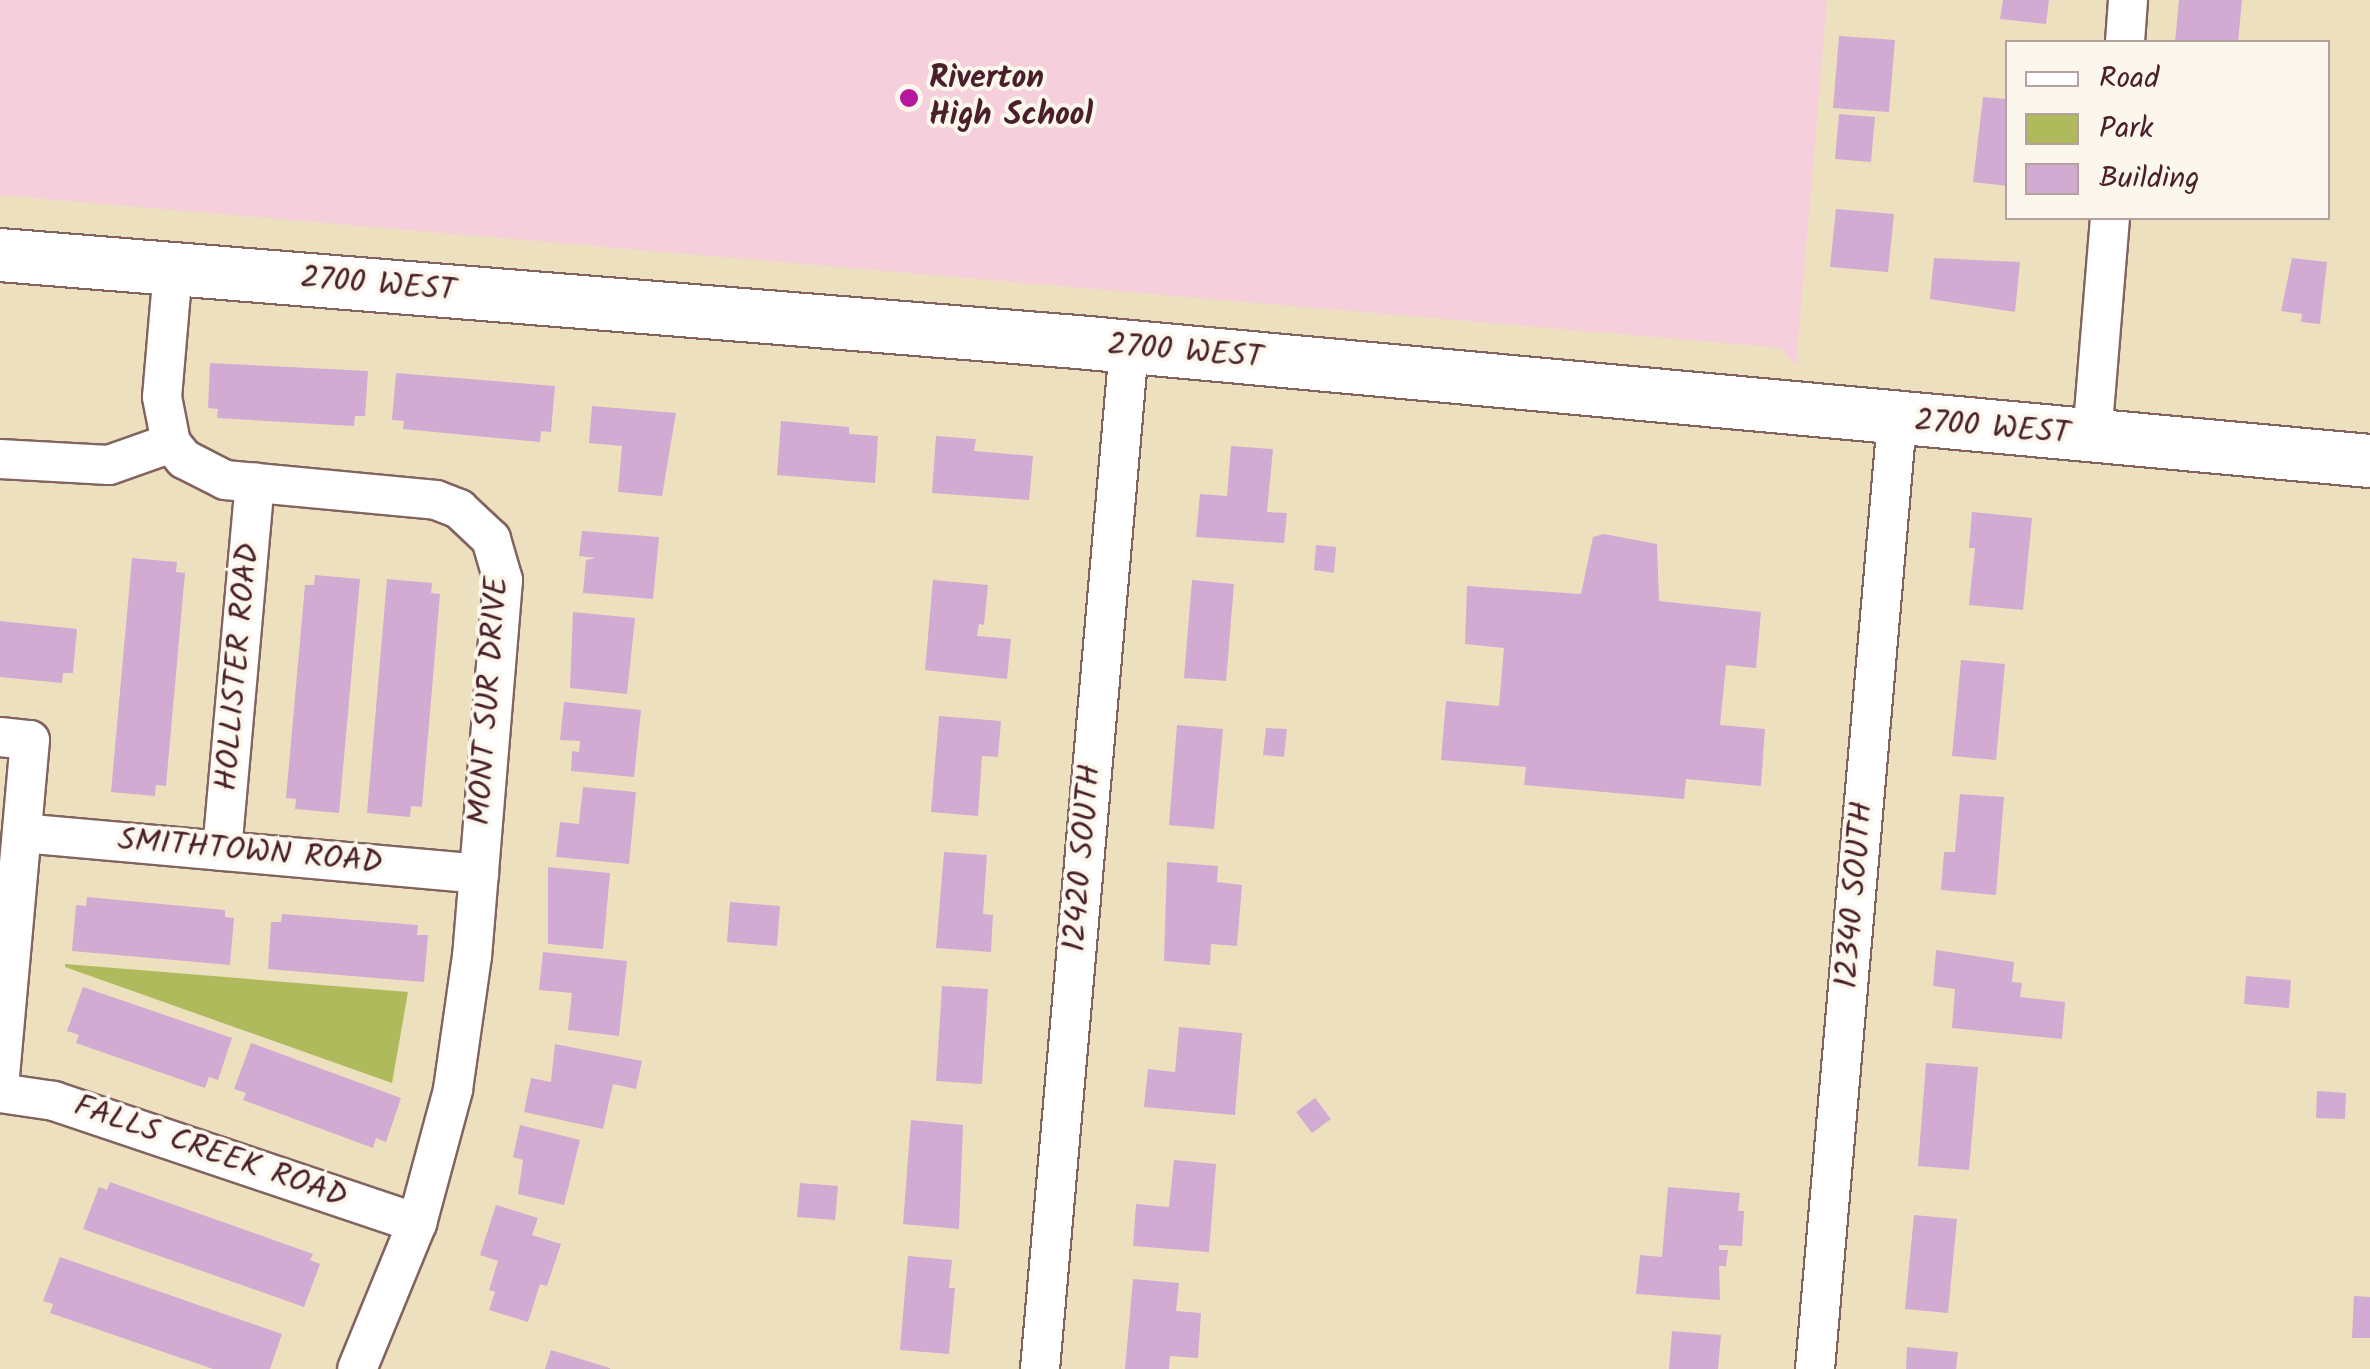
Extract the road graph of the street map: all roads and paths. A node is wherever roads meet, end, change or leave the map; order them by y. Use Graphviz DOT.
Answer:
graph roads {
  1 [pos="2128,0"];
  2 [pos="2125,40"];
  3 [pos="2110,220"];
  4 [pos="0,255"];
  5 [pos="173,269"];
  6 [pos="1129,347"];
  7 [pos="1897,421"];
  8 [pos="2092,437"];
  9 [pos="172,443"];
  10 [pos="0,459"];
  11 [pos="2370,461"];
  12 [pos="255,482"];
  13 [pos="15,739"];
  14 [pos="22,833"];
  15 [pos="222,851"];
  16 [pos="479,874"];
  17 [pos="0,1078"];
  18 [pos="0,1094"];
  19 [pos="417,1223"];
  20 [pos="358,1369"];
  21 [pos="1040,1369"];
  22 [pos="1814,1369"];
  1 -- 2 [label="street"];
  3 -- 8 [label="street"];
  4 -- 5 [label="main road, 2700 WEST"];
  5 -- 6 [label="main road, 2700 WEST"];
  5 -- 9 [label="street"];
  6 -- 7 [label="main road, 2700 WEST"];
  6 -- 21 [label="street, 12420 SOUTH"];
  7 -- 8 [label="main road, 2700 WEST"];
  7 -- 22 [label="street, 12340 SOUTH"];
  8 -- 11 [label="main road, 2700 WEST"];
  9 -- 10 [label="street"];
  9 -- 12 [label="street, MONT SUR DRIVE"];
  12 -- 15 [label="street, HOLLISTER ROAD"];
  12 -- 16 [label="street, MONT SUR DRIVE"];
  13 -- 14 [label="street"];
  14 -- 15 [label="street, SMITHTOWN ROAD"];
  14 -- 17 [label="street"];
  15 -- 16 [label="street, SMITHTOWN ROAD"];
  16 -- 19 [label="street, MONT SUR DRIVE"];
  18 -- 19 [label="street, FALLS CREEK ROAD"];
  19 -- 20 [label="street, MONT SUR DRIVE"];
}
